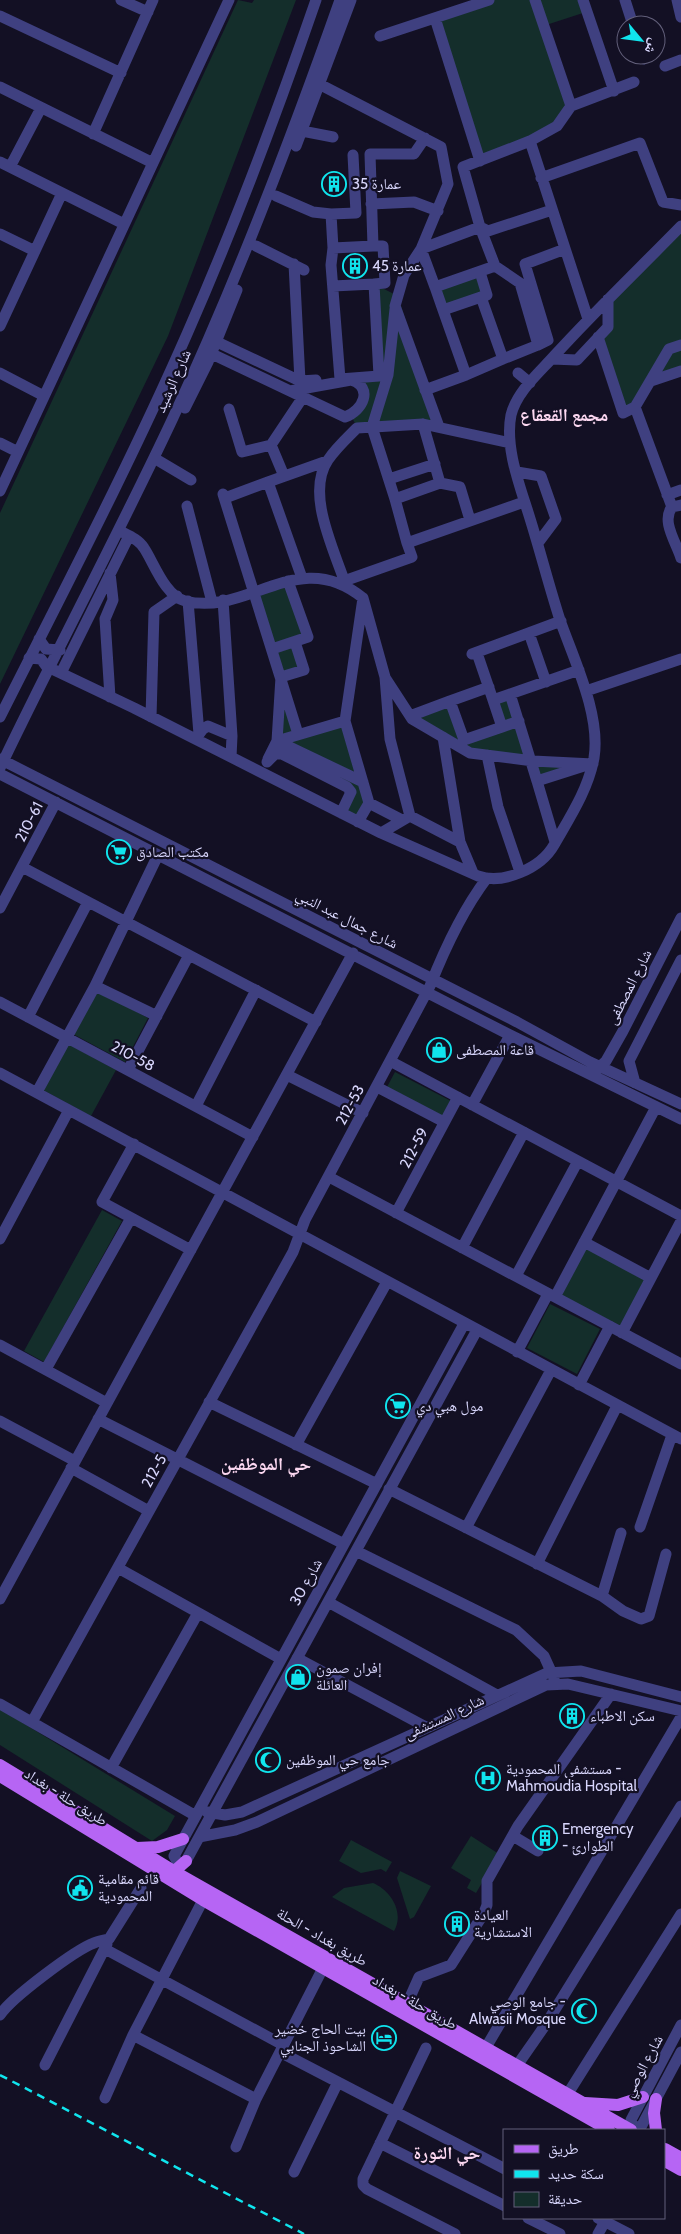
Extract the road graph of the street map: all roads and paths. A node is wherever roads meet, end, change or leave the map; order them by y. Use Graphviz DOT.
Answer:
graph roads {
  1 [pos="121,0"];
  2 [pos="153,0"];
  3 [pos="229,0"];
  4 [pos="316,0"];
  5 [pos="340,0"];
  6 [pos="351,0"];
  7 [pos="488,0"];
  8 [pos="535,0"];
  9 [pos="583,0"];
  10 [pos="625,0"];
  11 [pos="677,0"];
  12 [pos="148,12"];
  13 [pos="630,15"];
  14 [pos="0,16"];
  15 [pos="681,17"];
  16 [pos="435,18"];
  17 [pos="380,36"];
  18 [pos="681,60"];
  19 [pos="665,66"];
  20 [pos="121,73"];
  21 [pos="634,82"];
  22 [pos="321,85"];
  23 [pos="0,87"];
  24 [pos="614,91"];
  25 [pos="571,106"];
  26 [pos="41,108"];
  27 [pos="302,131"];
  28 [pos="94,134"];
  29 [pos="333,138"];
  30 [pos="425,138"];
  31 [pos="530,141"];
  32 [pos="353,155"];
  33 [pos="480,161"];
  34 [pos="153,163"];
  35 [pos="5,164"];
  36 [pos="542,178"];
  37 [pos="62,193"];
  38 [pos="276,196"];
  39 [pos="372,204"];
  40 [pos="681,205"];
  41 [pos="552,210"];
  42 [pos="438,211"];
  43 [pos="331,214"];
  44 [pos="124,224"];
  45 [pos="681,226"];
  46 [pos="480,227"];
  47 [pos="0,234"];
  48 [pos="256,246"];
  49 [pos="373,246"];
  50 [pos="333,248"];
  51 [pos="422,249"];
  52 [pos="565,249"];
  53 [pos="35,251"];
  54 [pos="494,266"];
  55 [pos="480,272"];
  56 [pos="374,284"];
  57 [pos="334,286"];
  58 [pos="435,287"];
  59 [pos="481,297"];
  60 [pos="608,299"];
  61 [pos="396,301"];
  62 [pos="4,307"];
  63 [pos="442,310"];
  64 [pos="588,319"];
  65 [pos="0,326"];
  66 [pos="598,337"];
  67 [pos="217,342"];
  68 [pos="538,345"];
  69 [pos="681,345"];
  70 [pos="212,354"];
  71 [pos="503,359"];
  72 [pos="552,359"];
  73 [pos="681,371"];
  74 [pos="0,373"];
  75 [pos="518,373"];
  76 [pos="466,375"];
  77 [pos="383,376"];
  78 [pos="340,379"];
  79 [pos="300,381"];
  80 [pos="651,381"];
  81 [pos="530,383"];
  82 [pos="425,390"];
  83 [pos="290,391"];
  84 [pos="44,396"];
  85 [pos="303,397"];
  86 [pos="635,407"];
  87 [pos="229,408"];
  88 [pos="351,415"];
  89 [pos="423,424"];
  90 [pos="372,427"];
  91 [pos="357,428"];
  92 [pos="439,428"];
  93 [pos="510,442"];
  94 [pos="0,444"];
  95 [pos="271,444"];
  96 [pos="18,452"];
  97 [pos="158,461"];
  98 [pos="327,461"];
  99 [pos="435,464"];
  100 [pos="517,472"];
  101 [pos="284,476"];
  102 [pos="389,479"];
  103 [pos="191,480"];
  104 [pos="268,482"];
  105 [pos="440,483"];
  106 [pos="0,490"];
  107 [pos="681,490"];
  108 [pos="667,495"];
  109 [pos="395,499"];
  110 [pos="524,502"];
  111 [pos="188,506"];
  112 [pos="676,506"];
  113 [pos="470,520"];
  114 [pos="125,534"];
  115 [pos="408,543"];
  116 [pos="538,543"];
  117 [pos="680,552"];
  118 [pos="110,571"];
  119 [pos="302,578"];
  120 [pos="288,582"];
  121 [pos="345,584"];
  122 [pos="254,592"];
  123 [pos="177,596"];
  124 [pos="363,598"];
  125 [pos="188,601"];
  126 [pos="218,601"];
  127 [pos="561,621"];
  128 [pos="529,633"];
  129 [pos="39,639"];
  130 [pos="295,642"];
  131 [pos="272,649"];
  132 [pos="60,650"];
  133 [pos="30,658"];
  134 [pos="681,659"];
  135 [pos="54,670"];
  136 [pos="579,670"];
  137 [pos="281,677"];
  138 [pos="385,678"];
  139 [pos="546,682"];
  140 [pos="489,687"];
  141 [pos="586,691"];
  142 [pos="510,694"];
  143 [pos="110,696"];
  144 [pos="493,700"];
  145 [pos="450,701"];
  146 [pos="0,716"];
  147 [pos="410,716"];
  148 [pos="151,717"];
  149 [pos="345,721"];
  150 [pos="519,721"];
  151 [pos="502,727"];
  152 [pos="298,734"];
  153 [pos="197,736"];
  154 [pos="232,736"];
  155 [pos="443,737"];
  156 [pos="277,741"];
  157 [pos="466,746"];
  158 [pos="5,748"];
  159 [pos="487,755"];
  160 [pos="230,757"];
  161 [pos="268,759"];
  162 [pos="531,761"];
  163 [pos="1,763"];
  164 [pos="593,764"];
  165 [pos="0,774"];
  166 [pos="264,774"];
  167 [pos="537,781"];
  168 [pos="363,782"];
  169 [pos="56,802"];
  170 [pos="369,803"];
  171 [pos="341,813"];
  172 [pos="406,818"];
  173 [pos="358,822"];
  174 [pos="381,833"];
  175 [pos="460,842"];
  176 [pos="555,842"];
  177 [pos="158,854"];
  178 [pos="22,867"];
  179 [pos="520,872"];
  180 [pos="473,873"];
  181 [pos="487,878"];
  182 [pos="88,902"];
  183 [pos="0,908"];
  184 [pos="681,918"];
  185 [pos="125,922"];
  186 [pos="353,953"];
  187 [pos="189,955"];
  188 [pos="681,960"];
  189 [pos="433,979"];
  190 [pos="95,986"];
  191 [pos="256,990"];
  192 [pos="427,991"];
  193 [pos="0,1002"];
  194 [pos="157,1016"];
  195 [pos="28,1017"];
  196 [pos="316,1022"];
  197 [pos="510,1035"];
  198 [pos="66,1038"];
  199 [pos="390,1061"];
  200 [pos="128,1070"];
  201 [pos="596,1070"];
  202 [pos="1,1075"];
  203 [pos="287,1075"];
  204 [pos="635,1083"];
  205 [pos="377,1087"];
  206 [pos="37,1092"];
  207 [pos="656,1092"];
  208 [pos="458,1097"];
  209 [pos="681,1104"];
  210 [pos="472,1105"];
  211 [pos="653,1105"];
  212 [pos="196,1106"];
  213 [pos="70,1110"];
  214 [pos="362,1113"];
  215 [pos="681,1119"];
  216 [pos="444,1122"];
  217 [pos="524,1132"];
  218 [pos="253,1137"];
  219 [pos="134,1144"];
  220 [pos="578,1161"];
  221 [pos="328,1177"];
  222 [pos="616,1182"];
  223 [pos="223,1192"];
  224 [pos="396,1213"];
  225 [pos="681,1216"];
  226 [pos="131,1218"];
  227 [pos="681,1221"];
  228 [pos="301,1233"];
  229 [pos="0,1239"];
  230 [pos="584,1242"];
  231 [pos="462,1248"];
  232 [pos="191,1250"];
  233 [pos="516,1276"];
  234 [pos="651,1278"];
  235 [pos="387,1282"];
  236 [pos="552,1295"];
  237 [pos="464,1324"];
  238 [pos="610,1326"];
  239 [pos="476,1330"];
  240 [pos="622,1333"];
  241 [pos="458,1334"];
  242 [pos="470,1341"];
  243 [pos="0,1345"];
  244 [pos="517,1352"];
  245 [pos="680,1360"];
  246 [pos="46,1369"];
  247 [pos="551,1370"];
  248 [pos="579,1385"];
  249 [pos="209,1402"];
  250 [pos="107,1403"];
  251 [pos="616,1406"];
  252 [pos="98,1419"];
  253 [pos="0,1421"];
  254 [pos="676,1437"];
  255 [pos="296,1445"];
  256 [pos="178,1459"];
  257 [pos="73,1464"];
  258 [pos="376,1484"];
  259 [pos="389,1491"];
  260 [pos="149,1511"];
  261 [pos="640,1527"];
  262 [pos="466,1528"];
  263 [pos="621,1532"];
  264 [pos="344,1544"];
  265 [pos="356,1551"];
  266 [pos="666,1554"];
  267 [pos="537,1564"];
  268 [pos="118,1568"];
  269 [pos="602,1596"];
  270 [pos="0,1599"];
  271 [pos="328,1602"];
  272 [pos="198,1613"];
  273 [pos="297,1658"];
  274 [pos="281,1659"];
  275 [pos="554,1678"];
  276 [pos="611,1694"];
  277 [pos="497,1695"];
  278 [pos="681,1697"];
  279 [pos="0,1704"];
  280 [pos="681,1712"];
  281 [pos="681,1717"];
  282 [pos="32,1722"];
  283 [pos="426,1727"];
  284 [pos="0,1765"];
  285 [pos="111,1768"];
  286 [pos="0,1776"];
  287 [pos="681,1806"];
  288 [pos="242,1812"];
  289 [pos="207,1814"];
  290 [pos="246,1826"];
  291 [pos="512,1836"];
  292 [pos="199,1837"];
  293 [pos="183,1839"];
  294 [pos="137,1848"];
  295 [pos="538,1851"];
  296 [pos="180,1858"];
  297 [pos="175,1875"];
  298 [pos="141,1888"];
  299 [pos="203,1900"];
  300 [pos="681,1914"];
  301 [pos="107,1944"];
  302 [pos="323,1968"];
  303 [pos="161,1980"];
  304 [pos="407,2004"];
  305 [pos="0,2014"];
  306 [pos="681,2025"];
  307 [pos="133,2035"];
  308 [pos="282,2048"];
  309 [pos="426,2048"];
  310 [pos="486,2048"];
  311 [pos="681,2052"];
  312 [pos="45,2065"];
  313 [pos="516,2067"];
  314 [pos="338,2082"];
  315 [pos="567,2095"];
  316 [pos="106,2098"];
  317 [pos="650,2098"];
  318 [pos="256,2099"];
  319 [pos="581,2103"];
  320 [pos="395,2112"];
  321 [pos="634,2126"];
  322 [pos="607,2129"];
  323 [pos="656,2129"];
  324 [pos="380,2143"];
  325 [pos="236,2147"];
  326 [pos="666,2152"];
  327 [pos="681,2158"];
  328 [pos="503,2168"];
  329 [pos="681,2170"];
  330 [pos="294,2172"];
  331 [pos="503,2205"];
  332 [pos="530,2219"];
  333 [pos="603,2219"];
  334 [pos="455,2234"];
  335 [pos="560,2234"];
  336 [pos="598,2234"];
  337 [pos="629,2234"];
  1 -- 12 [label="street"];
  2 -- 12 [label="street"];
  3 -- 34 [label="street"];
  4 -- 129 [label="street, شارع الرشيد"];
  5 -- 132 [label="street, شارع الرشيد"];
  6 -- 22 [label="street"];
  7 -- 16 [label="street"];
  8 -- 25 [label="street"];
  9 -- 24 [label="street"];
  10 -- 13 [label="street"];
  11 -- 15 [label="street"];
  12 -- 20 [label="street"];
  14 -- 20 [label="street"];
  16 -- 17 [label="street"];
  16 -- 33 [label="street"];
  18 -- 19 [label="street"];
  20 -- 28 [label="street"];
  21 -- 24 [label="street"];
  22 -- 27 [label="street"];
  22 -- 30 [label="street"];
  23 -- 26 [label="street"];
  24 -- 25 [label="street"];
  25 -- 31 [label="street"];
  26 -- 28 [label="street"];
  26 -- 35 [label="street"];
  27 -- 29 [label="street"];
  27 -- 38 [label="street"];
  28 -- 34 [label="street"];
  30 -- 39 [label="street"];
  30 -- 42 [label="street"];
  31 -- 33 [label="street"];
  31 -- 36 [label="street"];
  32 -- 43 [label="street"];
  33 -- 46 [label="street"];
  34 -- 44 [label="street"];
  35 -- 37 [label="street"];
  36 -- 40 [label="street"];
  36 -- 41 [label="street"];
  37 -- 44 [label="street"];
  37 -- 53 [label="street"];
  38 -- 43 [label="street"];
  38 -- 48 [label="street"];
  39 -- 42 [label="street"];
  39 -- 49 [label="street"];
  41 -- 46 [label="street"];
  41 -- 52 [label="street"];
  42 -- 51 [label="street"];
  43 -- 50 [label="street"];
  44 -- 84 [label="street"];
  45 -- 60 [label="street"];
  46 -- 51 [label="street"];
  46 -- 54 [label="street"];
  47 -- 53 [label="street"];
  48 -- 67 [label="street"];
  48 -- 79 [label="street"];
  49 -- 50 [label="street"];
  49 -- 56 [label="street"];
  50 -- 57 [label="street"];
  51 -- 58 [label="street"];
  51 -- 61 [label="street"];
  52 -- 64 [label="street"];
  52 -- 68 [label="street"];
  53 -- 62 [label="street"];
  54 -- 55 [label="street"];
  54 -- 68 [label="street"];
  55 -- 58 [label="street"];
  55 -- 59 [label="street"];
  56 -- 57 [label="street"];
  56 -- 61 [label="street"];
  56 -- 77 [label="street"];
  57 -- 78 [label="street"];
  58 -- 63 [label="street"];
  59 -- 63 [label="street"];
  59 -- 71 [label="street"];
  60 -- 64 [label="street"];
  60 -- 66 [label="street"];
  61 -- 77 [label="street"];
  61 -- 82 [label="street"];
  62 -- 65 [label="street"];
  63 -- 76 [label="street"];
  64 -- 72 [label="street"];
  66 -- 72 [label="street"];
  66 -- 86 [label="street"];
  67 -- 70 [label="street"];
  67 -- 79 [label="street"];
  68 -- 71 [label="street"];
  69 -- 80 [label="street"];
  70 -- 83 [label="street"];
  70 -- 97 [label="street"];
  71 -- 76 [label="street"];
  72 -- 81 [label="street"];
  73 -- 80 [label="street"];
  74 -- 84 [label="street"];
  75 -- 81 [label="street"];
  76 -- 82 [label="street"];
  77 -- 78 [label="street"];
  77 -- 90 [label="street"];
  78 -- 79 [label="street"];
  80 -- 86 [label="street"];
  81 -- 93 [label="street"];
  82 -- 92 [label="street"];
  83 -- 85 [label="street"];
  83 -- 88 [label="street"];
  84 -- 96 [label="street"];
  85 -- 88 [label="street"];
  85 -- 95 [label="street"];
  86 -- 108 [label="street"];
  87 -- 95 [label="street"];
  88 -- 91 [label="street"];
  89 -- 90 [label="street"];
  89 -- 92 [label="street"];
  89 -- 99 [label="street"];
  90 -- 91 [label="street"];
  90 -- 102 [label="street"];
  91 -- 98 [label="street"];
  92 -- 93 [label="street"];
  93 -- 100 [label="street"];
  94 -- 96 [label="street"];
  95 -- 101 [label="street"];
  96 -- 106 [label="street"];
  97 -- 103 [label="street"];
  97 -- 114 [label="street"];
  98 -- 101 [label="street"];
  98 -- 121 [label="street"];
  99 -- 102 [label="street"];
  99 -- 105 [label="street"];
  100 -- 110 [label="street"];
  100 -- 116 [label="street"];
  101 -- 104 [label="street"];
  102 -- 109 [label="street"];
  104 -- 119 [label="street"];
  104 -- 122 [label="street"];
  105 -- 109 [label="street"];
  105 -- 113 [label="street"];
  107 -- 108 [label="street"];
  108 -- 112 [label="street"];
  109 -- 115 [label="street"];
  110 -- 113 [label="street"];
  110 -- 116 [label="street"];
  111 -- 126 [label="street"];
  112 -- 117 [label="street"];
  113 -- 115 [label="street"];
  114 -- 118 [label="street"];
  114 -- 123 [label="street"];
  114 -- 135 [label="street"];
  115 -- 121 [label="street"];
  116 -- 127 [label="street"];
  118 -- 135 [label="street"];
  118 -- 143 [label="street"];
  119 -- 120 [label="street"];
  119 -- 121 [label="street"];
  120 -- 122 [label="street"];
  120 -- 130 [label="street"];
  121 -- 124 [label="street"];
  122 -- 126 [label="street"];
  122 -- 131 [label="street"];
  123 -- 125 [label="street"];
  123 -- 148 [label="street"];
  124 -- 138 [label="street"];
  124 -- 149 [label="street"];
  125 -- 126 [label="street"];
  125 -- 153 [label="street"];
  126 -- 154 [label="street"];
  127 -- 128 [label="street"];
  127 -- 136 [label="street"];
  128 -- 139 [label="street"];
  128 -- 140 [label="street"];
  129 -- 132 [label="street"];
  129 -- 133 [label="street, شارع الرشيد"];
  130 -- 131 [label="street"];
  130 -- 137 [label="street"];
  131 -- 137 [label="street"];
  132 -- 135 [label="street, شارع الرشيد"];
  133 -- 135 [label="street"];
  133 -- 146 [label="street, شارع الرشيد"];
  134 -- 141 [label="street"];
  135 -- 143 [label="street"];
  135 -- 158 [label="street, شارع الرشيد"];
  136 -- 139 [label="street"];
  136 -- 141 [label="street"];
  137 -- 152 [label="street"];
  137 -- 156 [label="street"];
  138 -- 147 [label="street"];
  138 -- 172 [label="street"];
  139 -- 142 [label="street"];
  140 -- 144 [label="street"];
  140 -- 145 [label="street"];
  141 -- 164 [label="street"];
  142 -- 144 [label="street"];
  142 -- 150 [label="street"];
  143 -- 148 [label="street"];
  144 -- 151 [label="street"];
  145 -- 147 [label="street"];
  145 -- 157 [label="street"];
  147 -- 155 [label="street"];
  148 -- 153 [label="street"];
  149 -- 152 [label="street"];
  149 -- 168 [label="street"];
  150 -- 151 [label="street"];
  150 -- 162 [label="street"];
  151 -- 157 [label="street"];
  152 -- 156 [label="street"];
  153 -- 154 [label="street"];
  153 -- 160 [label="street"];
  154 -- 160 [label="street"];
  155 -- 157 [label="street"];
  155 -- 175 [label="street"];
  156 -- 161 [label="street"];
  156 -- 168 [label="street"];
  157 -- 159 [label="street"];
  158 -- 163 [label="street, شارع الرشيد"];
  159 -- 162 [label="street"];
  159 -- 179 [label="street"];
  160 -- 166 [label="street"];
  161 -- 166 [label="street"];
  161 -- 171 [label="street"];
  162 -- 164 [label="street"];
  162 -- 167 [label="street"];
  163 -- 189 [label="street, شارع جمال عبد النبي"];
  164 -- 167 [label="street"];
  164 -- 176 [label="street"];
  165 -- 169 [label="street, شارع جمال عبد النبي"];
  166 -- 171 [label="street"];
  167 -- 176 [label="street"];
  168 -- 170 [label="street"];
  169 -- 177 [label="street, شارع جمال عبد النبي"];
  169 -- 178 [label="street, 210-61"];
  170 -- 172 [label="street"];
  170 -- 173 [label="street"];
  171 -- 173 [label="street"];
  172 -- 174 [label="street"];
  172 -- 175 [label="street"];
  173 -- 174 [label="street"];
  174 -- 180 [label="street"];
  175 -- 180 [label="street"];
  176 -- 179 [label="street"];
  177 -- 185 [label="street"];
  177 -- 186 [label="street, شارع جمال عبد النبي"];
  178 -- 182 [label="street"];
  178 -- 183 [label="street, 210-61"];
  179 -- 181 [label="street"];
  180 -- 181 [label="street"];
  181 -- 189 [label="street, 212-53"];
  182 -- 185 [label="street"];
  182 -- 195 [label="street"];
  184 -- 201 [label="street, شارع المصطفى"];
  185 -- 187 [label="street"];
  185 -- 190 [label="street"];
  186 -- 192 [label="street, شارع جمال عبد النبي"];
  186 -- 196 [label="street"];
  187 -- 191 [label="street"];
  187 -- 194 [label="street"];
  188 -- 204 [label="street"];
  189 -- 192 [label="street, 212-53"];
  189 -- 201 [label="street, شارع جمال عبد النبي"];
  190 -- 194 [label="street"];
  190 -- 198 [label="street"];
  191 -- 196 [label="street"];
  191 -- 212 [label="street"];
  192 -- 197 [label="street, شارع جمال عبد النبي"];
  192 -- 199 [label="street, 212-53"];
  193 -- 195 [label="street, 210-58"];
  194 -- 200 [label="street"];
  195 -- 198 [label="street, 210-58"];
  196 -- 203 [label="street"];
  197 -- 201 [label="street, شارع جمال عبد النبي"];
  197 -- 210 [label="street"];
  198 -- 200 [label="street, 210-58"];
  198 -- 206 [label="street"];
  199 -- 205 [label="street, 212-53"];
  199 -- 208 [label="street"];
  200 -- 212 [label="street, 210-58"];
  201 -- 204 [label="street, شارع جمال عبد النبي"];
  201 -- 211 [label="street, شارع جمال عبد النبي"];
  202 -- 206 [label="street"];
  203 -- 214 [label="street"];
  203 -- 218 [label="street"];
  204 -- 207 [label="street, شارع جمال عبد النبي"];
  205 -- 214 [label="street, 212-53"];
  205 -- 216 [label="street"];
  206 -- 213 [label="street"];
  207 -- 209 [label="street, شارع جمال عبد النبي"];
  207 -- 211 [label="street"];
  208 -- 210 [label="street"];
  208 -- 216 [label="street, 212-59"];
  210 -- 217 [label="street"];
  211 -- 215 [label="street, شارع جمال عبد النبي"];
  211 -- 222 [label="street"];
  212 -- 218 [label="street, 210-58"];
  213 -- 219 [label="street"];
  213 -- 229 [label="street"];
  214 -- 221 [label="street, 212-53"];
  216 -- 224 [label="street, 212-59"];
  217 -- 220 [label="street"];
  217 -- 231 [label="street"];
  218 -- 223 [label="street"];
  219 -- 223 [label="street"];
  219 -- 226 [label="street"];
  220 -- 222 [label="street"];
  220 -- 233 [label="street"];
  221 -- 224 [label="street"];
  221 -- 228 [label="street, 212-53"];
  222 -- 225 [label="street"];
  222 -- 230 [label="street"];
  223 -- 228 [label="street"];
  223 -- 232 [label="street"];
  224 -- 231 [label="street"];
  226 -- 232 [label="street"];
  226 -- 246 [label="street"];
  227 -- 234 [label="street"];
  228 -- 235 [label="street"];
  228 -- 249 [label="street, 212-5"];
  230 -- 234 [label="street"];
  230 -- 236 [label="street"];
  231 -- 233 [label="street"];
  232 -- 250 [label="street"];
  233 -- 236 [label="street"];
  234 -- 240 [label="street"];
  235 -- 237 [label="street"];
  235 -- 255 [label="street"];
  236 -- 238 [label="street"];
  236 -- 244 [label="street"];
  237 -- 239 [label="street"];
  237 -- 241 [label="street, شارع 30"];
  238 -- 240 [label="street"];
  238 -- 248 [label="street"];
  239 -- 242 [label="street, شارع 30"];
  239 -- 244 [label="street"];
  240 -- 245 [label="street"];
  241 -- 242 [label="street"];
  241 -- 258 [label="street, شارع 30"];
  242 -- 259 [label="street, شارع 30"];
  243 -- 246 [label="street"];
  244 -- 247 [label="street"];
  246 -- 250 [label="street"];
  247 -- 248 [label="street"];
  247 -- 262 [label="street"];
  248 -- 251 [label="street"];
  249 -- 255 [label="street"];
  249 -- 256 [label="street, 212-5"];
  250 -- 252 [label="street"];
  251 -- 254 [label="street"];
  251 -- 267 [label="street"];
  252 -- 256 [label="street"];
  252 -- 257 [label="street"];
  253 -- 257 [label="street"];
  254 -- 261 [label="street"];
  255 -- 258 [label="street"];
  256 -- 260 [label="street, 212-5"];
  256 -- 264 [label="street"];
  257 -- 260 [label="street"];
  257 -- 270 [label="street"];
  258 -- 259 [label="street"];
  258 -- 264 [label="street, شارع 30"];
  259 -- 262 [label="street"];
  259 -- 265 [label="street, شارع 30"];
  260 -- 268 [label="street, 212-5"];
  262 -- 267 [label="street"];
  263 -- 269 [label="street"];
  264 -- 274 [label="street, شارع 30"];
  265 -- 271 [label="street, شارع 30"];
  265 -- 275 [label="street"];
  266 -- 269 [label="street"];
  267 -- 269 [label="street"];
  268 -- 272 [label="street"];
  268 -- 282 [label="street, 212-5"];
  271 -- 273 [label="street, شارع 30"];
  271 -- 277 [label="street"];
  272 -- 274 [label="street"];
  272 -- 285 [label="street"];
  273 -- 283 [label="street"];
  273 -- 289 [label="street, شارع 30"];
  274 -- 289 [label="street, شارع 30"];
  275 -- 276 [label="street, شارع المستشفى"];
  275 -- 277 [label="street, شارع المستشفى"];
  275 -- 278 [label="street, شارع المستشفى"];
  275 -- 290 [label="street, شارع المستشفى"];
  276 -- 280 [label="street, شارع المستشفى"];
  276 -- 291 [label="street"];
  277 -- 283 [label="street, شارع المستشفى"];
  279 -- 282 [label="street"];
  281 -- 310 [label="street"];
  282 -- 285 [label="street"];
  283 -- 288 [label="street, شارع المستشفى"];
  284 -- 294 [label="main road, طريق بغداد - الحلة"];
  285 -- 289 [label="street"];
  286 -- 297 [label="main road, طريق حلة - بغداد"];
  287 -- 313 [label="street"];
  288 -- 289 [label="street, شارع المستشفى"];
  288 -- 290 [label="street"];
  289 -- 292 [label="street, شارع 30"];
  289 -- 293 [label="street, شارع 30"];
  290 -- 292 [label="street, شارع المستشفى"];
  291 -- 295 [label="street"];
  291 -- 304 [label="street"];
  292 -- 296 [label="street, شارع 30"];
  293 -- 294 [label="main road"];
  293 -- 296 [label="street, شارع 30"];
  294 -- 297 [label="main road, طريق بغداد - الحلة"];
  296 -- 297 [label="main road"];
  296 -- 297 [label="main road"];
  297 -- 299 [label="main road, طريق حلة - بغداد"];
  297 -- 304 [label="main road, طريق بغداد - الحلة"];
  298 -- 301 [label="street"];
  299 -- 302 [label="main road, طريق حلة - بغداد"];
  299 -- 303 [label="street"];
  300 -- 315 [label="street"];
  301 -- 303 [label="street"];
  301 -- 305 [label="street"];
  301 -- 312 [label="street"];
  302 -- 308 [label="street"];
  302 -- 322 [label="main road, طريق حلة - بغداد"];
  303 -- 307 [label="street"];
  303 -- 308 [label="street"];
  304 -- 310 [label="main road, طريق بغداد - الحلة"];
  306 -- 317 [label="street, شارع الوصي"];
  307 -- 316 [label="street"];
  307 -- 318 [label="street"];
  308 -- 314 [label="street"];
  308 -- 318 [label="street"];
  309 -- 320 [label="street"];
  310 -- 313 [label="main road, طريق بغداد - الحلة"];
  311 -- 317 [label="street, شارع الوصي"];
  313 -- 315 [label="main road, طريق بغداد - الحلة"];
  314 -- 320 [label="street"];
  314 -- 330 [label="street"];
  315 -- 319 [label="main road, طريق بغداد - الحلة"];
  317 -- 319 [label="main road"];
  317 -- 321 [label="street, شارع الوصي"];
  317 -- 323 [label="main road"];
  318 -- 325 [label="street"];
  319 -- 321 [label="main road, طريق بغداد - الحلة"];
  320 -- 324 [label="street"];
  320 -- 328 [label="street"];
  324 -- 331 [label="street"];
  324 -- 334 [label="street"];
  326 -- 327 [label="main road"];
  326 -- 329 [label="main road"];
  332 -- 335 [label="street"];
  333 -- 336 [label="street"];
  333 -- 337 [label="street"];
}
